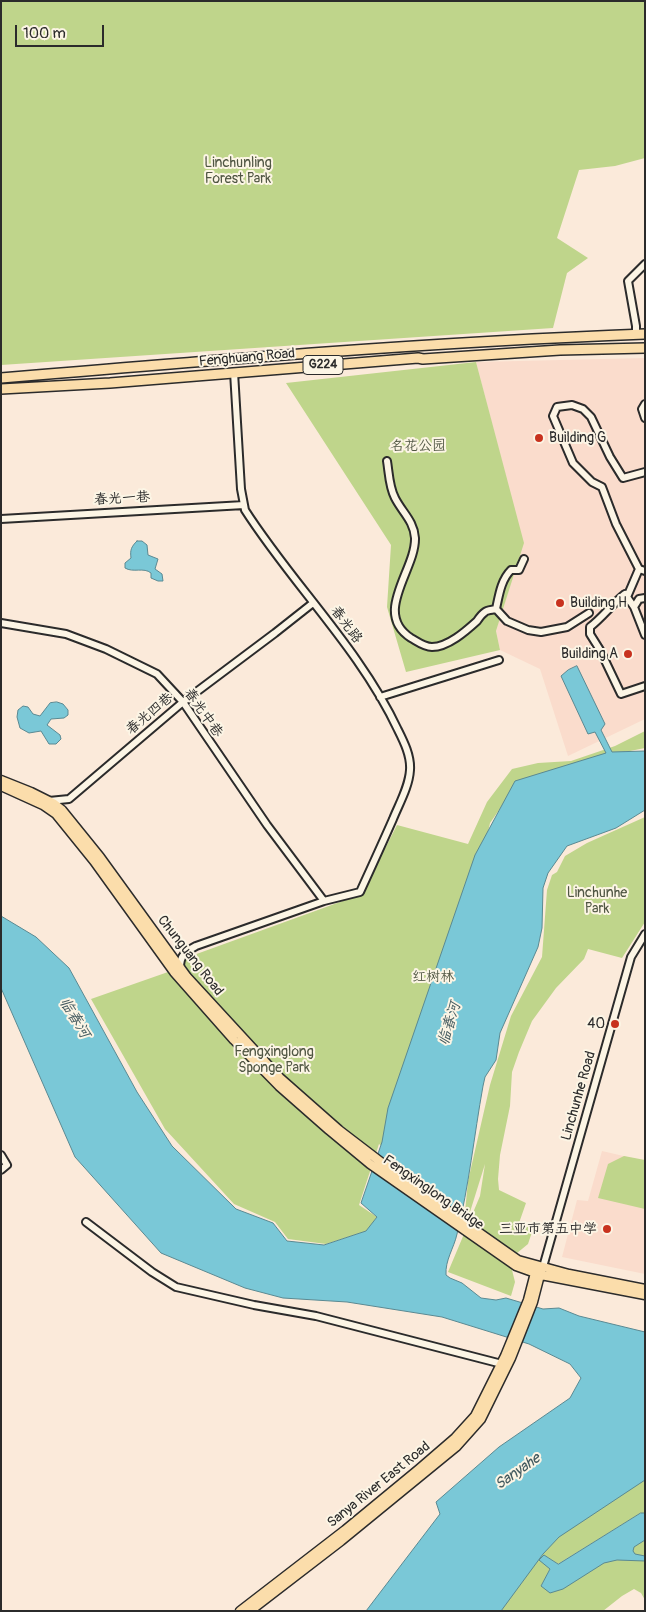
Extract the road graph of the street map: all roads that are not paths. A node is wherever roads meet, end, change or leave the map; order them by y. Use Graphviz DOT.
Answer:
graph roads {
  1 [pos="645,264"];
  2 [pos="640,334"];
  3 [pos="559,337"];
  4 [pos="645,348"];
  5 [pos="560,350"];
  6 [pos="234,372"];
  7 [pos="1,378"];
  8 [pos="1,390"];
  9 [pos="645,404"];
  10 [pos="645,418"];
  11 [pos="387,461"];
  12 [pos="645,472"];
  13 [pos="244,504"];
  14 [pos="1,519"];
  15 [pos="524,558"];
  16 [pos="642,570"];
  17 [pos="627,598"];
  18 [pos="645,598"];
  19 [pos="313,603"];
  20 [pos="634,607"];
  21 [pos="496,609"];
  22 [pos="589,613"];
  23 [pos="1,623"];
  24 [pos="645,635"];
  25 [pos="499,660"];
  26 [pos="645,686"];
  27 [pos="380,697"];
  28 [pos="183,702"];
  29 [pos="1,780"];
  30 [pos="1,786"];
  31 [pos="48,801"];
  32 [pos="324,900"];
  33 [pos="645,934"];
  34 [pos="180,968"];
  35 [pos="184,979"];
  36 [pos="362,1153"];
  37 [pos="1,1155"];
  38 [pos="1,1170"];
  39 [pos="86,1222"];
  40 [pos="539,1272"];
  41 [pos="645,1289"];
  42 [pos="645,1295"];
  43 [pos="508,1357"];
  44 [pos="502,1364"];
  45 [pos="240,1611"];
  46 [pos="250,1611"];
  1 -- 2 [label="street"];
  2 -- 3 [label="highway, Fenghuang Road / G224"];
  3 -- 5 [label="highway"];
  3 -- 7 [label="highway, Fenghuang Road / G224"];
  4 -- 5 [label="highway, Fenghuang Road / G224"];
  5 -- 6 [label="highway, Fenghuang Road / G224"];
  6 -- 8 [label="highway, Fenghuang Road / G224"];
  6 -- 13 [label="street, 春光路"];
  9 -- 10 [label="street"];
  11 -- 21 [label="street"];
  12 -- 16 [label="street"];
  13 -- 14 [label="street, 春光一巷"];
  13 -- 19 [label="street, 春光路"];
  15 -- 21 [label="street"];
  16 -- 17 [label="street"];
  17 -- 20 [label="street"];
  17 -- 26 [label="street"];
  18 -- 20 [label="street"];
  19 -- 27 [label="street, 春光路"];
  19 -- 28 [label="street, 春光四巷"];
  20 -- 24 [label="street"];
  21 -- 22 [label="street"];
  23 -- 28 [label="street, 春光中巷"];
  25 -- 27 [label="street"];
  27 -- 32 [label="street, 春光路"];
  28 -- 31 [label="street, 春光四巷"];
  28 -- 32 [label="street, 春光中巷"];
  29 -- 31 [label="main road, Chunguang Road"];
  30 -- 35 [label="main road, Chunguang Road"];
  31 -- 34 [label="main road, Chunguang Road"];
  32 -- 34 [label="street"];
  33 -- 40 [label="street, Linchunhe Road"];
  34 -- 35 [label="main road, Chunguang Road"];
  35 -- 36 [label="main road, Chunguang Road"];
  36 -- 40 [label="main road, Fengxinglong Bridge"];
  37 -- 38 [label="street"];
  39 -- 44 [label="street"];
  40 -- 41 [label="main road"];
  40 -- 42 [label="main road"];
  40 -- 43 [label="main road"];
  43 -- 44 [label="main road, Sanya River East Road"];
  43 -- 46 [label="main road, Sanya River East Road"];
  44 -- 45 [label="main road, Sanya River East Road"];
}
